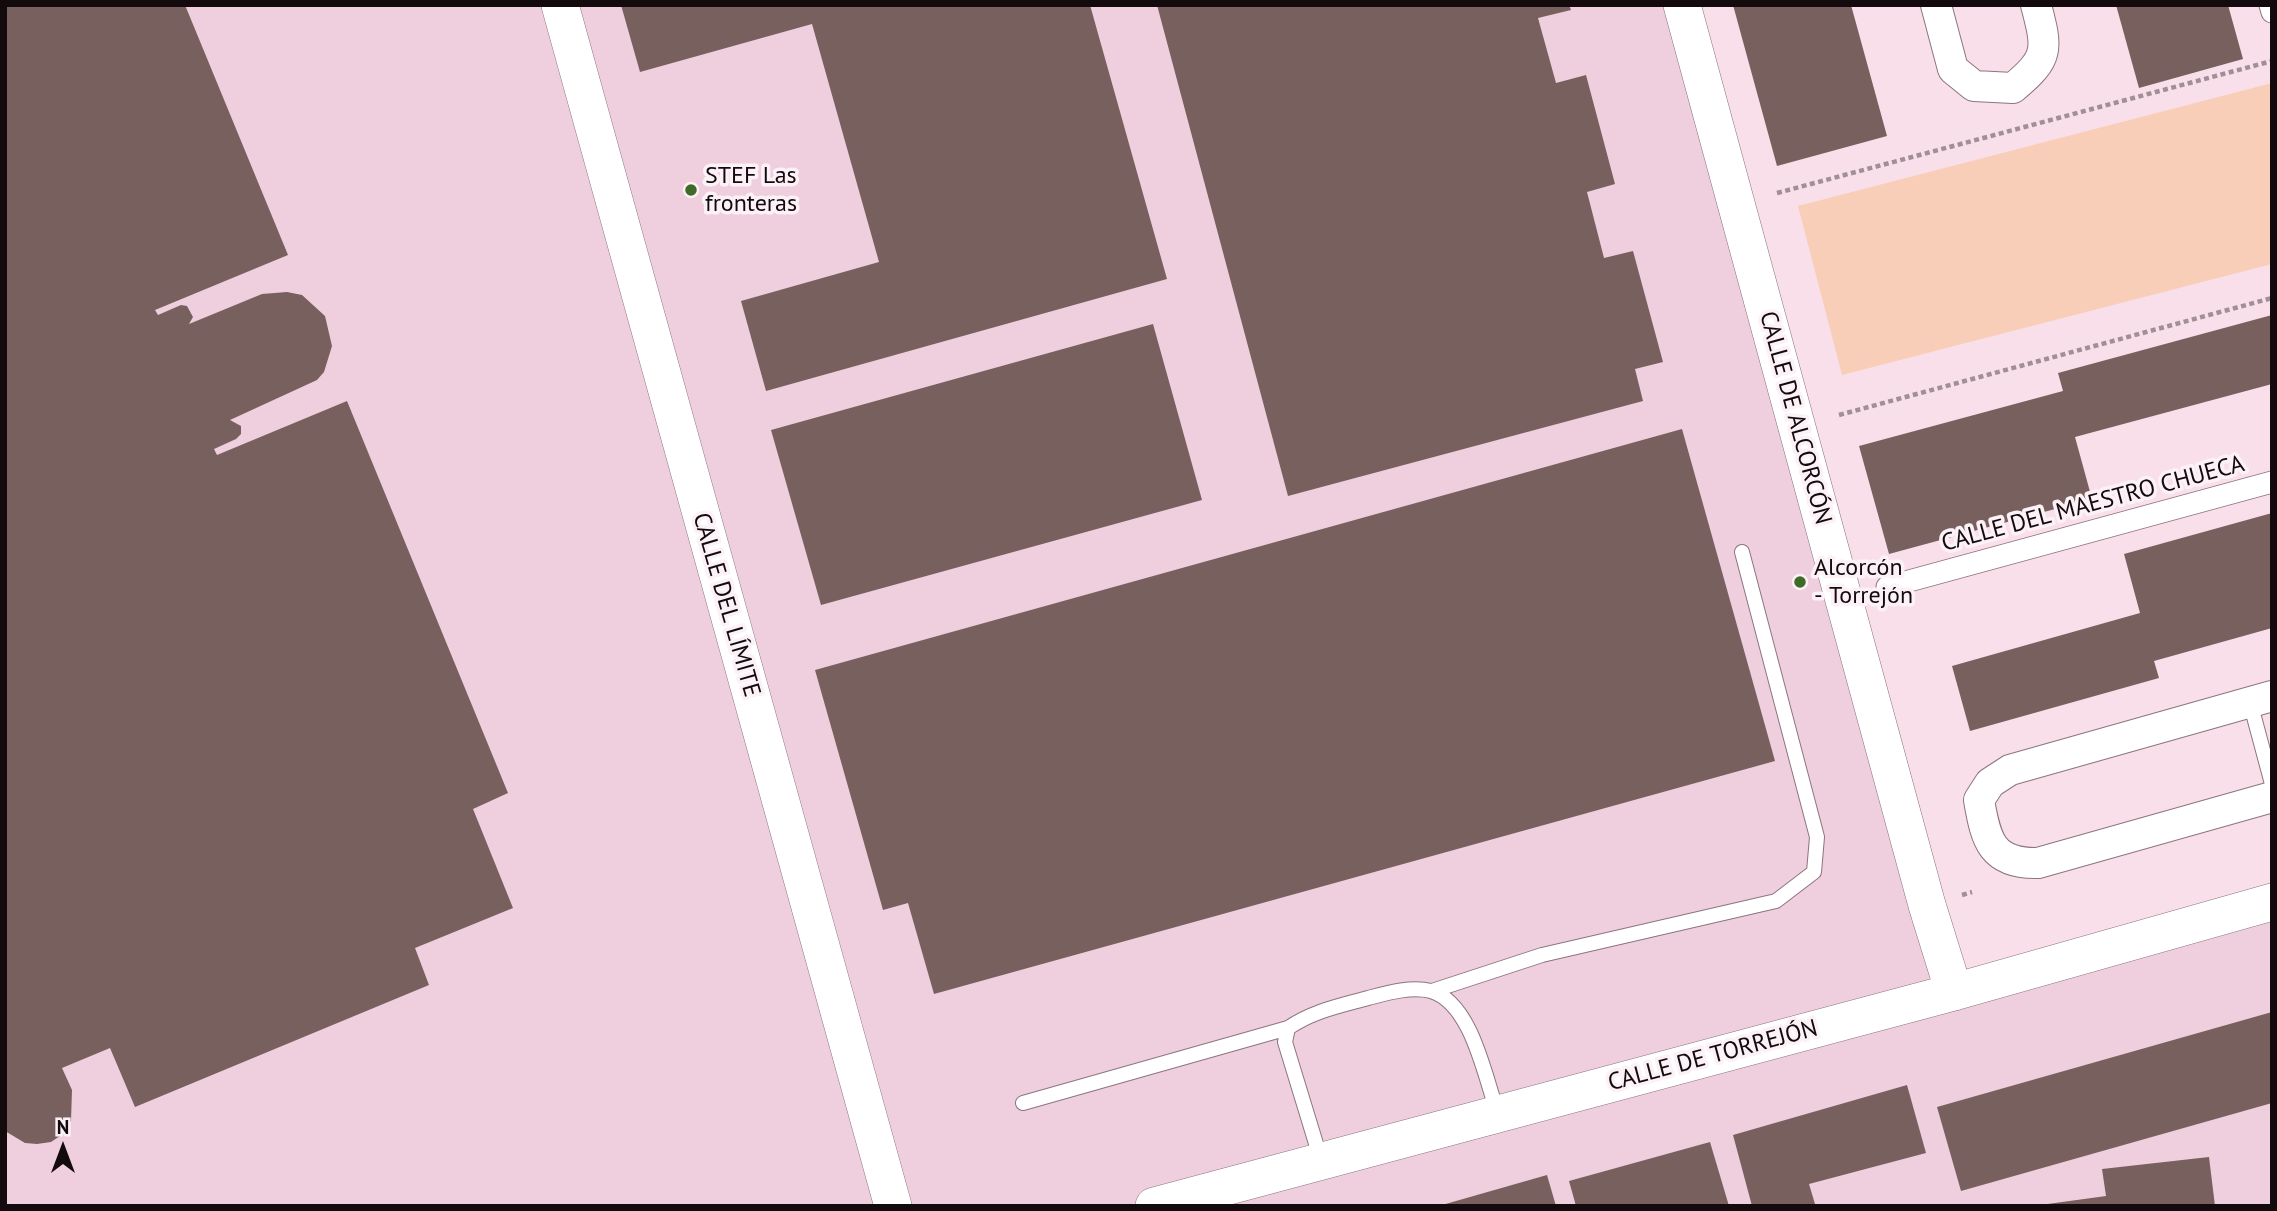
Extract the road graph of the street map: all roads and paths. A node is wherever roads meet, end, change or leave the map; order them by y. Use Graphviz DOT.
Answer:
graph roads {
  1 [pos="560,5"];
  2 [pos="1682,5"];
  3 [pos="1936,5"];
  4 [pos="2036,5"];
  5 [pos="2270,5"];
  6 [pos="2272,12"];
  7 [pos="2272,61"];
  8 [pos="1777,193"];
  9 [pos="2272,298"];
  10 [pos="1839,415"];
  11 [pos="2272,482"];
  12 [pos="1742,552"];
  13 [pos="1887,587"];
  14 [pos="2261,699"];
  15 [pos="2272,784"];
  16 [pos="2272,797"];
  17 [pos="2272,902"];
  18 [pos="1432,991"];
  19 [pos="1954,992"];
  20 [pos="1288,1028"];
  21 [pos="1023,1103"];
  22 [pos="1498,1114"];
  23 [pos="1322,1161"];
  24 [pos="892,1206"];
  25 [pos="1154,1206"];
  1 -- 24 [label="street, CALLE DEL LÍMITE"];
  2 -- 19 [label="street, CALLE DE ALCORCÓN"];
  3 -- 4 [label="street"];
  5 -- 6 [label="street"];
  7 -- 8 [label="path"];
  9 -- 10 [label="path"];
  11 -- 13 [label="street, CALLE DEL MAESTRO CHUECA"];
  12 -- 18 [label="lane"];
  14 -- 15 [label="lane"];
  14 -- 16 [label="street"];
  17 -- 19 [label="street, CALLE DE TORREJÓN"];
  18 -- 20 [label="lane"];
  18 -- 22 [label="lane"];
  19 -- 22 [label="street, CALLE DE TORREJÓN"];
  20 -- 21 [label="lane"];
  20 -- 23 [label="lane"];
  22 -- 23 [label="street, CALLE DE TORREJÓN"];
  23 -- 25 [label="street, CALLE DE TORREJÓN"];
}
